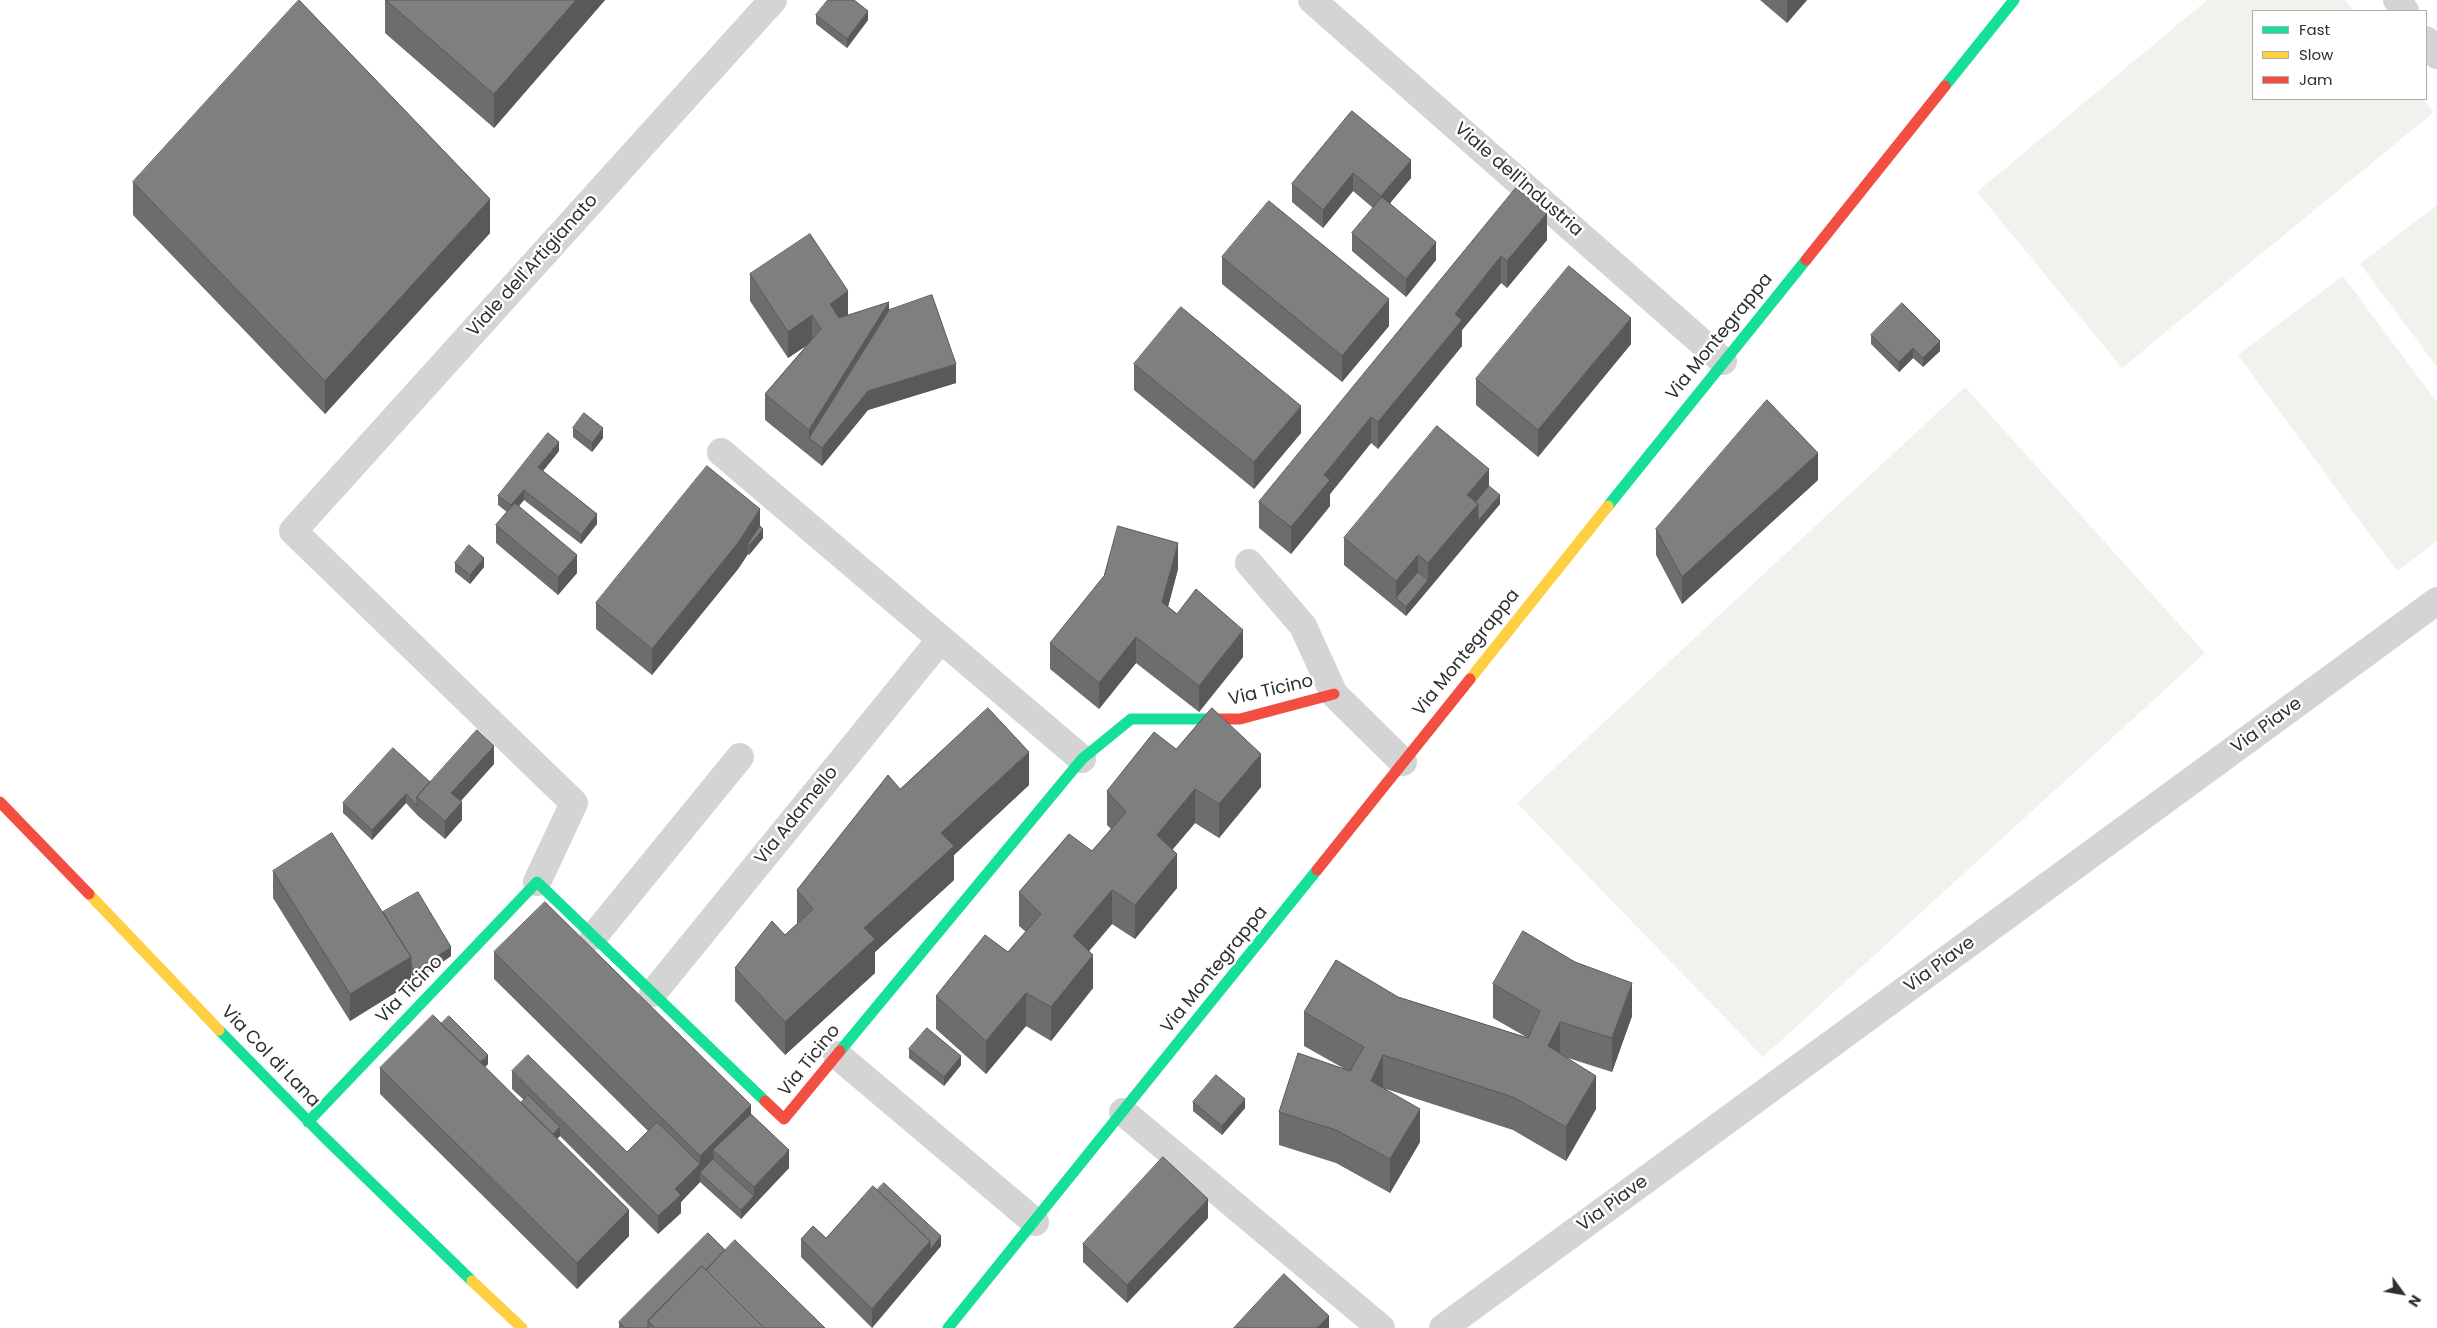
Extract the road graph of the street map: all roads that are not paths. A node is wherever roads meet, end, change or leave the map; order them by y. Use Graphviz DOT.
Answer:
graph roads {
  1 [pos="773,0"];
  2 [pos="1312,0"];
  3 [pos="2014,0"];
  4 [pos="2427,41"];
  5 [pos="2437,55"];
  6 [pos="1723,361"];
  7 [pos="721,452"];
  8 [pos="1250,563"];
  9 [pos="2437,602"];
  10 [pos="941,639"];
  11 [pos="1334,694"];
  12 [pos="740,757"];
  13 [pos="1082,759"];
  14 [pos="1404,762"];
  15 [pos="0,802"];
  16 [pos="537,882"];
  17 [pos="594,936"];
  18 [pos="653,993"];
  19 [pos="837,1055"];
  20 [pos="1123,1112"];
  21 [pos="308,1122"];
  22 [pos="1035,1222"];
  23 [pos="522,1328"];
  24 [pos="948,1328"];
  25 [pos="1381,1328"];
  26 [pos="1443,1328"];
  1 -- 16 [label="street, Viale dell'Artigianato"];
  2 -- 6 [label="street, Viale dell'Industria"];
  3 -- 6 [label="street, Via Montegrappa"];
  4 -- 5 [label="street"];
  6 -- 14 [label="street, Via Montegrappa"];
  7 -- 10 [label="street"];
  8 -- 11 [label="street"];
  9 -- 26 [label="street, Via Piave"];
  10 -- 13 [label="street"];
  10 -- 18 [label="street, Via Adamello"];
  11 -- 13 [label="street, Via Ticino"];
  11 -- 14 [label="street"];
  12 -- 17 [label="street"];
  13 -- 19 [label="street, Via Ticino"];
  14 -- 20 [label="street, Via Montegrappa"];
  15 -- 21 [label="street, Via Col di Lana"];
  16 -- 17 [label="street, Via Ticino"];
  16 -- 21 [label="street, Via Ticino"];
  17 -- 18 [label="street, Via Ticino"];
  18 -- 19 [label="street, Via Ticino"];
  19 -- 22 [label="street"];
  20 -- 22 [label="street, Via Montegrappa"];
  20 -- 25 [label="street"];
  21 -- 23 [label="street, Via Col di Lana"];
  22 -- 24 [label="street, Via Montegrappa"];
}
